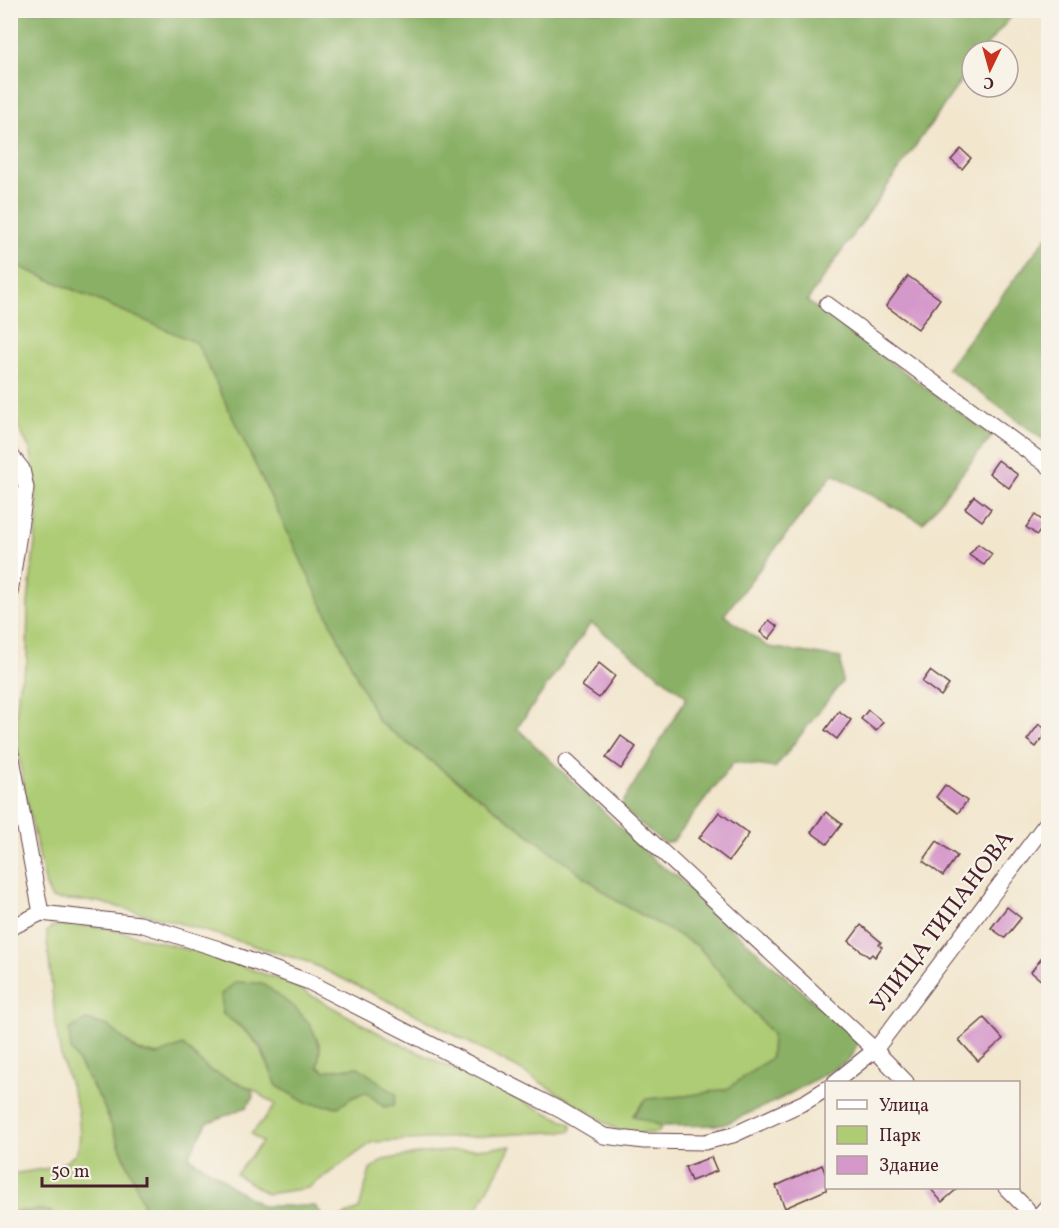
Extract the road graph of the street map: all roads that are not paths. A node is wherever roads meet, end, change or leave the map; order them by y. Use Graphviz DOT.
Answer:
graph roads {
  1 [pos="827,304"];
  2 [pos="10,454"];
  3 [pos="1048,466"];
  4 [pos="10,593"];
  5 [pos="10,748"];
  6 [pos="566,762"];
  7 [pos="1048,821"];
  8 [pos="41,913"];
  9 [pos="10,928"];
  10 [pos="874,1050"];
  11 [pos="837,1081"];
  12 [pos="904,1081"];
  13 [pos="825,1090"];
  14 [pos="1007,1189"];
  15 [pos="1048,1204"];
  16 [pos="1029,1218"];
  17 [pos="1037,1218"];
  1 -- 3 [label="street"];
  2 -- 4 [label="street"];
  5 -- 8 [label="street"];
  6 -- 10 [label="street"];
  7 -- 10 [label="street, УЛИЦА ТИПАНОВА"];
  8 -- 9 [label="street"];
  8 -- 13 [label="street"];
  10 -- 11 [label="street, УЛИЦА ТИПАНОВА"];
  10 -- 12 [label="street"];
  14 -- 16 [label="street"];
  15 -- 17 [label="street"];
}
